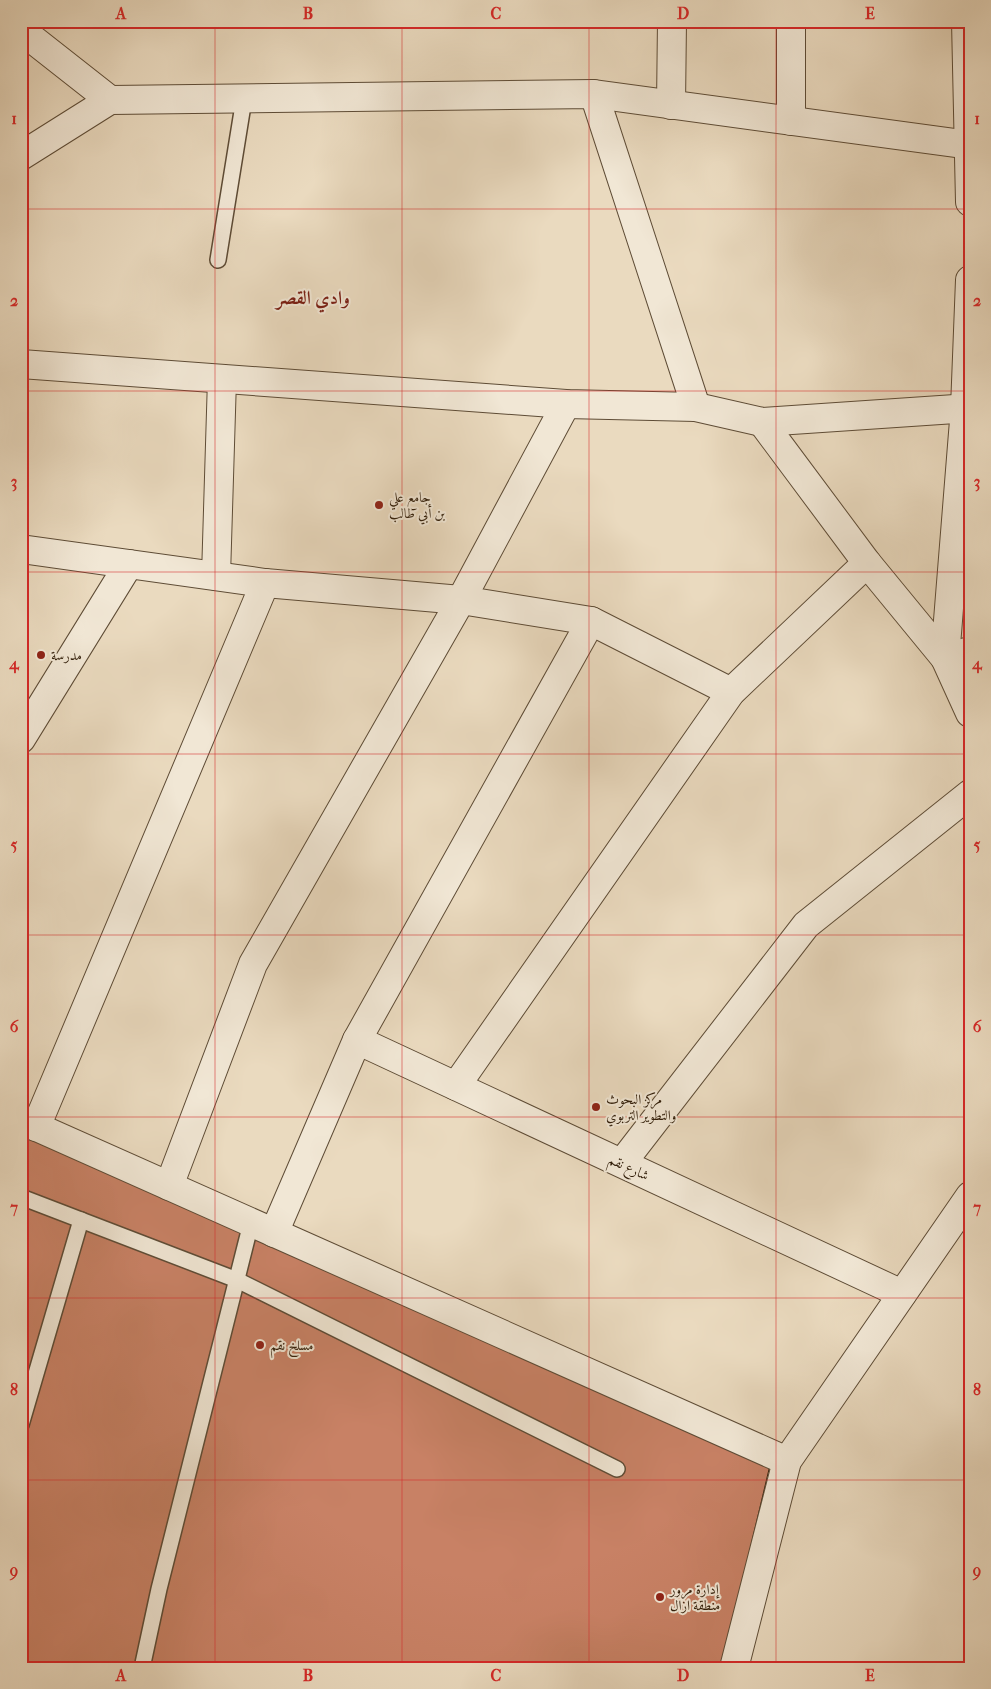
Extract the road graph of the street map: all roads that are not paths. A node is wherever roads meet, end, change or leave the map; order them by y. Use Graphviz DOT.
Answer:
graph roads {
  1 [pos="672,21"];
  2 [pos="791,21"];
  3 [pos="966,21"];
  4 [pos="21,30"];
  5 [pos="594,94"];
  6 [pos="244,99"];
  7 [pos="110,100"];
  8 [pos="671,105"];
  9 [pos="791,121"];
  10 [pos="969,145"];
  11 [pos="21,156"];
  12 [pos="970,202"];
  13 [pos="218,260"];
  14 [pos="970,280"];
  15 [pos="21,364"];
  16 [pos="222,379"];
  17 [pos="566,404"];
  18 [pos="696,406"];
  19 [pos="967,408"];
  20 [pos="762,422"];
  21 [pos="21,549"];
  22 [pos="867,563"];
  23 [pos="128,564"];
  24 [pos="216,576"];
  25 [pos="265,583"];
  26 [pos="461,600"];
  27 [pos="591,621"];
  28 [pos="957,654"];
  29 [pos="731,692"];
  30 [pos="970,713"];
  31 [pos="21,739"];
  32 [pos="970,794"];
  33 [pos="358,1040"];
  34 [pos="456,1086"];
  35 [pos="29,1124"];
  36 [pos="622,1163"];
  37 [pos="169,1186"];
  38 [pos="970,1196"];
  39 [pos="21,1197"];
  40 [pos="81,1220"];
  41 [pos="263,1228"];
  42 [pos="236,1280"];
  43 [pos="902,1294"];
  44 [pos="21,1425"];
  45 [pos="787,1461"];
  46 [pos="617,1469"];
  47 [pos="142,1668"];
  48 [pos="734,1668"];
  1 -- 8 [label="street"];
  2 -- 9 [label="street"];
  3 -- 10 [label="street"];
  4 -- 7 [label="street"];
  5 -- 6 [label="street"];
  5 -- 8 [label="street"];
  5 -- 18 [label="street"];
  6 -- 7 [label="street"];
  6 -- 13 [label="lane"];
  7 -- 11 [label="street"];
  8 -- 9 [label="street"];
  9 -- 10 [label="street"];
  10 -- 12 [label="street"];
  14 -- 19 [label="street"];
  15 -- 16 [label="street"];
  16 -- 17 [label="street"];
  16 -- 24 [label="street"];
  17 -- 18 [label="street"];
  17 -- 26 [label="street"];
  18 -- 20 [label="street"];
  19 -- 20 [label="street"];
  19 -- 28 [label="street"];
  20 -- 22 [label="street"];
  21 -- 23 [label="street"];
  22 -- 28 [label="street"];
  22 -- 29 [label="street"];
  23 -- 24 [label="street"];
  23 -- 31 [label="street"];
  24 -- 25 [label="street"];
  25 -- 26 [label="street"];
  25 -- 35 [label="street"];
  26 -- 27 [label="street"];
  26 -- 37 [label="street"];
  27 -- 29 [label="street"];
  27 -- 33 [label="street"];
  28 -- 30 [label="street"];
  29 -- 34 [label="street"];
  32 -- 36 [label="street"];
  33 -- 34 [label="street, شارع نقم"];
  33 -- 41 [label="street"];
  34 -- 36 [label="street, شارع نقم"];
  35 -- 37 [label="street"];
  36 -- 43 [label="street, شارع نقم"];
  37 -- 41 [label="street"];
  38 -- 43 [label="street"];
  39 -- 40 [label="lane"];
  40 -- 42 [label="lane"];
  40 -- 44 [label="lane"];
  41 -- 42 [label="lane"];
  41 -- 45 [label="street"];
  42 -- 46 [label="lane"];
  42 -- 47 [label="lane"];
  43 -- 45 [label="street"];
  45 -- 48 [label="street"];
}
